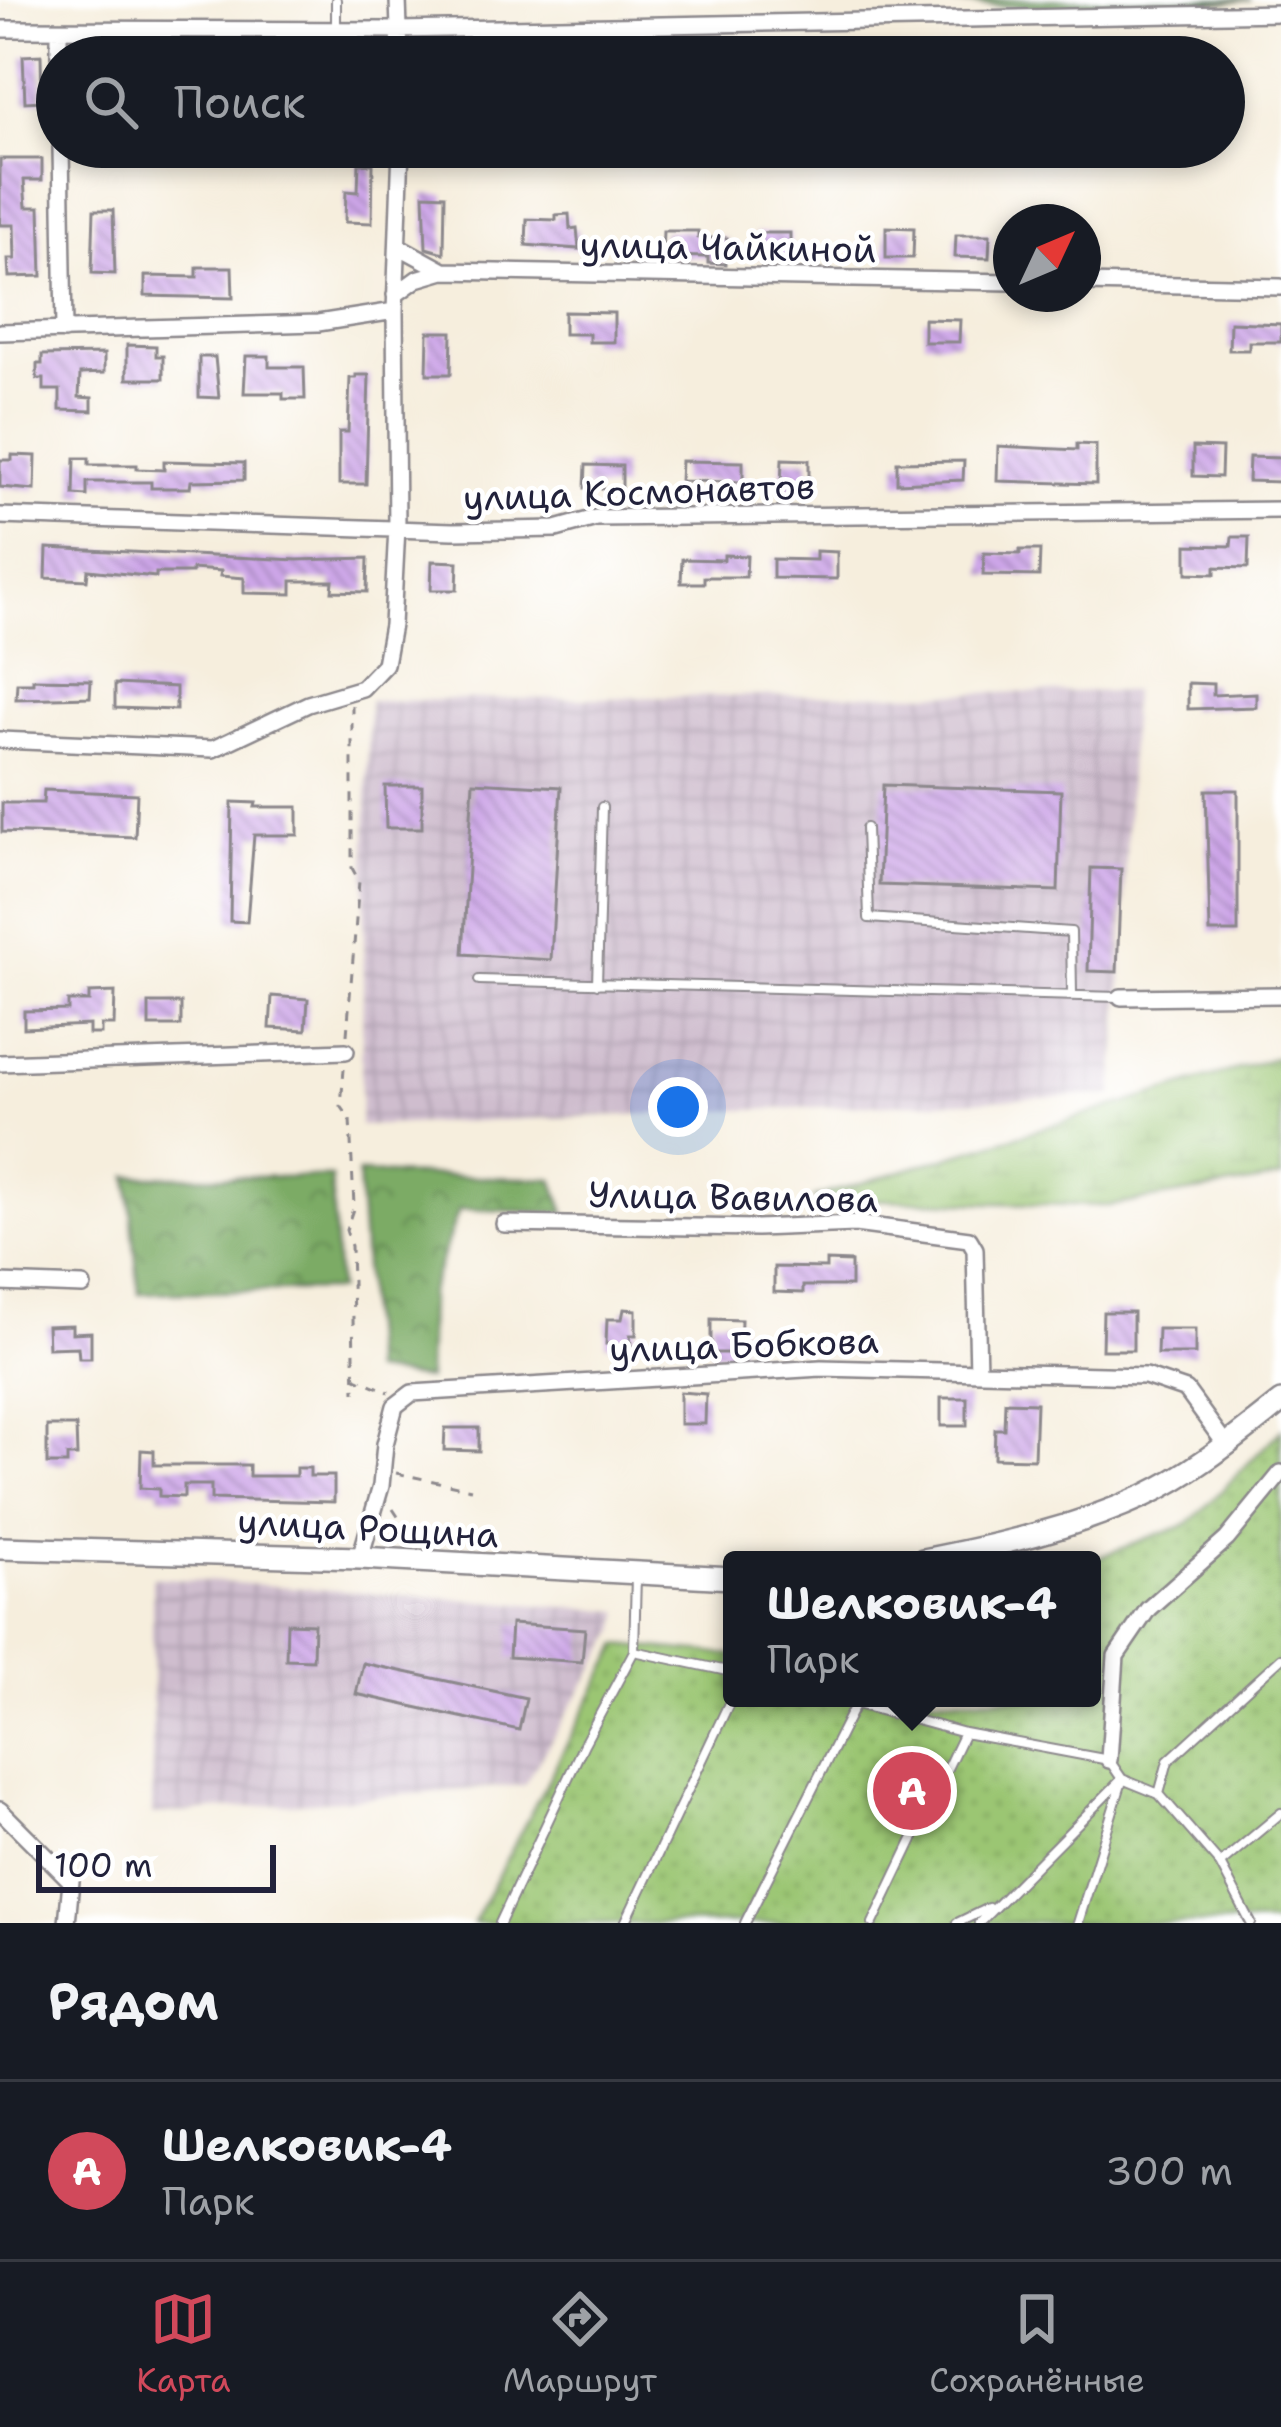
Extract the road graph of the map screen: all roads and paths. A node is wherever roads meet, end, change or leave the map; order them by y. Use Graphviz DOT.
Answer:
graph roads {
  1 [pos="336,0"];
  2 [pos="398,0"];
  3 [pos="1281,13"];
  4 [pos="0,29"];
  5 [pos="336,30"];
  6 [pos="399,30"];
  7 [pos="58,31"];
  8 [pos="58,36"];
  9 [pos="399,36"];
  10 [pos="61,168"];
  11 [pos="401,168"];
  12 [pos="400,247"];
  13 [pos="444,272"];
  14 [pos="993,282"];
  15 [pos="1101,283"];
  16 [pos="1281,287"];
  17 [pos="395,303"];
  18 [pos="0,332"];
  19 [pos="64,332"];
  20 [pos="1281,510"];
  21 [pos="0,516"];
  22 [pos="397,526"];
  23 [pos="0,740"];
  24 [pos="602,808"];
  25 [pos="866,828"];
  26 [pos="479,980"];
  27 [pos="597,984"];
  28 [pos="1072,993"];
  29 [pos="1281,995"];
  30 [pos="1121,997"];
  31 [pos="346,1051"];
  32 [pos="0,1063"];
  33 [pos="505,1224"];
  34 [pos="0,1283"];
  35 [pos="83,1286"];
  36 [pos="978,1372"];
  37 [pos="353,1376"];
  38 [pos="408,1396"];
  39 [pos="1281,1402"];
  40 [pos="1226,1445"];
  41 [pos="1281,1473"];
  42 [pos="382,1479"];
  43 [pos="471,1489"];
  44 [pos="0,1548"];
  45 [pos="969,1551"];
  46 [pos="360,1558"];
  47 [pos="448,1563"];
  48 [pos="636,1574"];
  49 [pos="723,1578"];
  50 [pos="634,1651"];
  51 [pos="1281,1658"];
  52 [pos="723,1670"];
  53 [pos="727,1707"];
  54 [pos="854,1707"];
  55 [pos="870,1707"];
  56 [pos="964,1733"];
  57 [pos="1109,1760"];
  58 [pos="1122,1779"];
  59 [pos="1160,1794"];
  60 [pos="0,1810"];
  61 [pos="1281,1813"];
  62 [pos="1220,1864"];
  63 [pos="992,1906"];
  64 [pos="67,1923"];
  65 [pos="500,1923"];
  66 [pos="625,1923"];
  67 [pos="745,1923"];
  68 [pos="874,1923"];
  69 [pos="957,1923"];
  70 [pos="979,1923"];
  71 [pos="1078,1923"];
  72 [pos="1251,1923"];
  1 -- 5 [label="lane"];
  2 -- 6 [label="street"];
  3 -- 6 [label="street"];
  4 -- 7 [label="street"];
  5 -- 6 [label="street"];
  5 -- 7 [label="street"];
  6 -- 9 [label="street"];
  7 -- 8 [label="street"];
  10 -- 19 [label="street"];
  11 -- 12 [label="street"];
  12 -- 13 [label="street, улица Чайкиной"];
  12 -- 17 [label="street"];
  13 -- 14 [label="street, улица Чайкиной"];
  13 -- 17 [label="street, улица Чайкиной"];
  15 -- 16 [label="street"];
  17 -- 19 [label="street, улица Чайкиной"];
  17 -- 22 [label="street"];
  18 -- 19 [label="street, улица Чайкиной"];
  20 -- 22 [label="street, улица Космонавтов"];
  21 -- 22 [label="street, улица Космонавтов"];
  22 -- 23 [label="street"];
  24 -- 27 [label="lane"];
  25 -- 28 [label="lane"];
  26 -- 27 [label="lane"];
  27 -- 28 [label="lane"];
  28 -- 30 [label="lane"];
  29 -- 30 [label="street"];
  31 -- 32 [label="street"];
  33 -- 36 [label="street, Улица Вавилова"];
  34 -- 35 [label="street"];
  36 -- 38 [label="street, улица Бобкова"];
  36 -- 40 [label="street, улица Бобкова"];
  37 -- 38 [label="path"];
  38 -- 42 [label="street"];
  39 -- 40 [label="street"];
  40 -- 45 [label="street"];
  41 -- 57 [label="street"];
  42 -- 43 [label="path"];
  42 -- 46 [label="street"];
  42 -- 47 [label="path"];
  44 -- 46 [label="street, улица Рощина"];
  46 -- 47 [label="street, улица Рощина"];
  47 -- 48 [label="street, улица Рощина"];
  48 -- 49 [label="street, улица Рощина"];
  48 -- 50 [label="lane"];
  50 -- 52 [label="lane"];
  50 -- 65 [label="lane"];
  51 -- 59 [label="lane"];
  53 -- 66 [label="lane"];
  54 -- 67 [label="lane"];
  55 -- 56 [label="lane"];
  56 -- 57 [label="lane"];
  56 -- 68 [label="lane"];
  57 -- 58 [label="lane"];
  58 -- 59 [label="lane"];
  58 -- 63 [label="lane"];
  58 -- 71 [label="lane"];
  59 -- 62 [label="lane"];
  60 -- 64 [label="street"];
  61 -- 62 [label="lane"];
  62 -- 72 [label="lane"];
  63 -- 69 [label="lane"];
  63 -- 70 [label="lane"];
}
